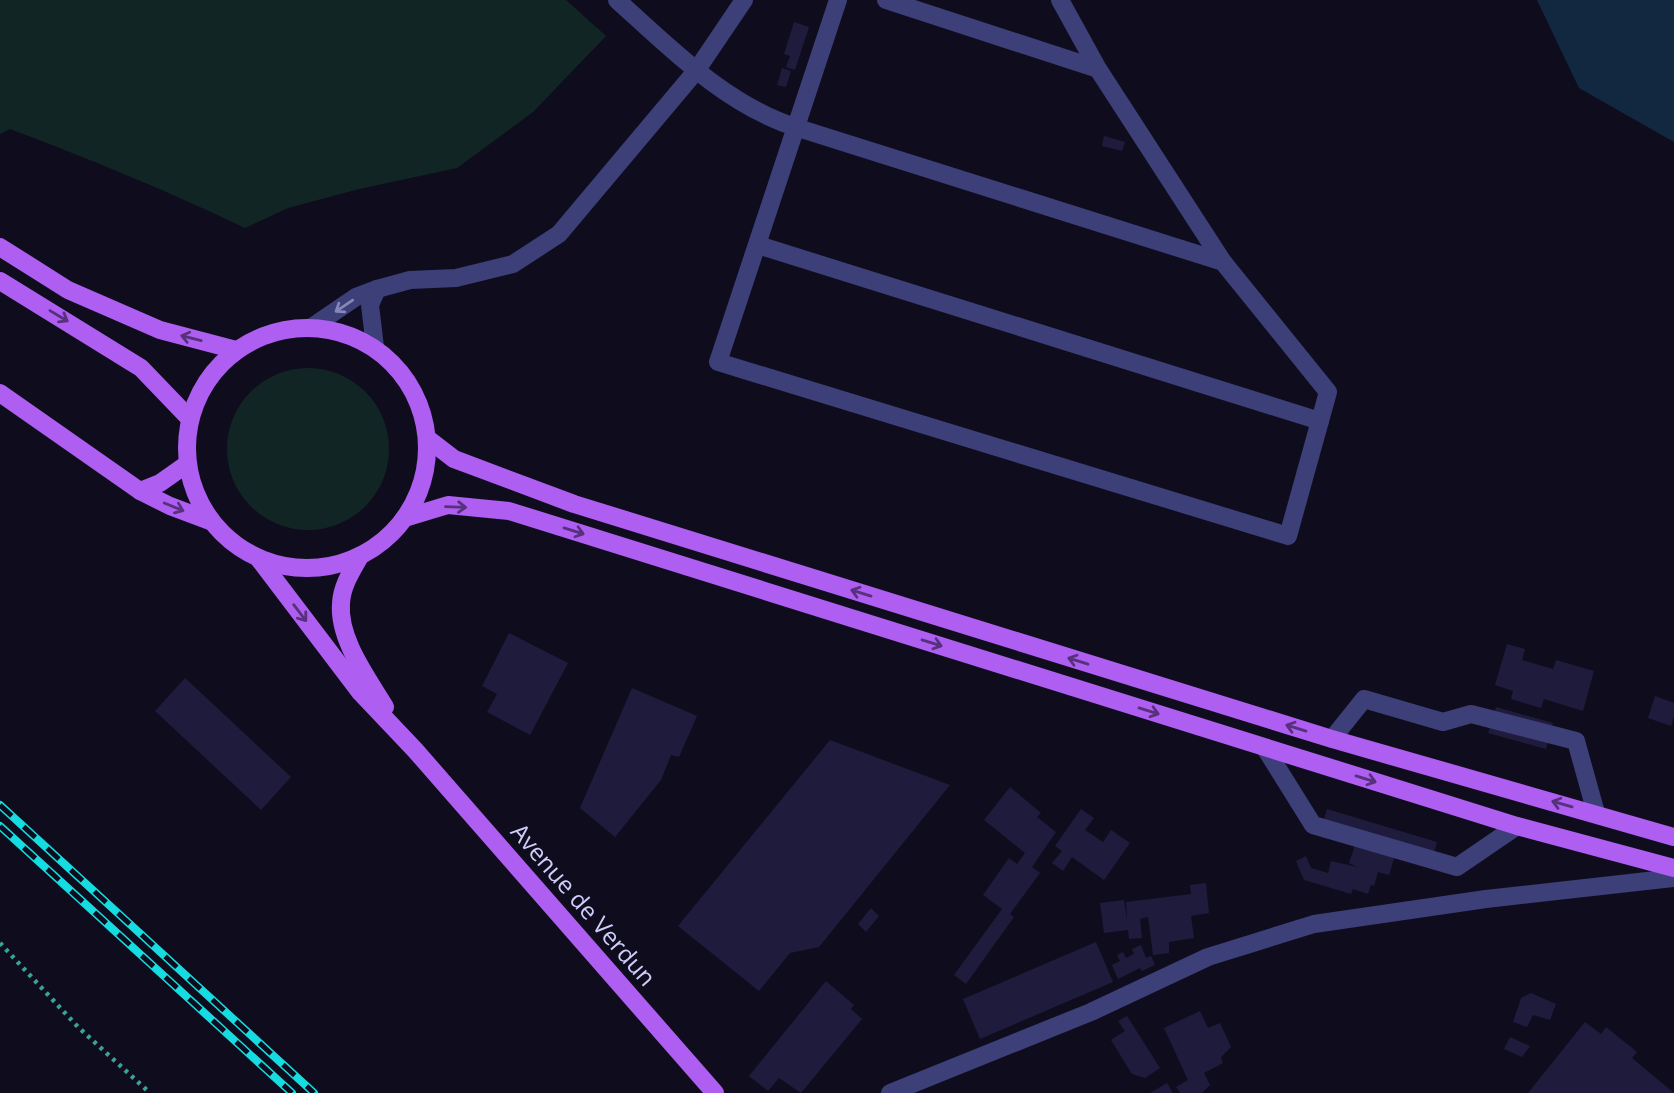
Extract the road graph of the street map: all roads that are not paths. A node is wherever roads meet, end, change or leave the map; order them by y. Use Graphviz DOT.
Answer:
graph roads {
  1 [pos="617,0"];
  2 [pos="744,0"];
  3 [pos="838,0"];
  4 [pos="886,0"];
  5 [pos="1060,0"];
  6 [pos="1098,69"];
  7 [pos="696,71"];
  8 [pos="798,128"];
  9 [pos="758,245"];
  10 [pos="0,247"];
  11 [pos="1223,262"];
  12 [pos="0,281"];
  13 [pos="377,289"];
  14 [pos="312,327"];
  15 [pos="375,347"];
  16 [pos="236,350"];
  17 [pos="0,393"];
  18 [pos="190,419"];
  19 [pos="1320,421"];
  20 [pos="428,439"];
  21 [pos="187,464"];
  22 [pos="140,491"];
  23 [pos="405,519"];
  24 [pos="210,521"];
  25 [pos="359,558"];
  26 [pos="259,559"];
  27 [pos="1332,739"];
  28 [pos="1265,748"];
  29 [pos="415,750"];
  30 [pos="1596,814"];
  31 [pos="1517,826"];
  32 [pos="1674,838"];
  33 [pos="1674,867"];
  34 [pos="1674,878"];
  35 [pos="715,1093"];
  36 [pos="890,1093"];
  1 -- 7 [label="street"];
  2 -- 7 [label="street"];
  3 -- 8 [label="street"];
  4 -- 6 [label="street"];
  5 -- 6 [label="street"];
  6 -- 11 [label="street"];
  7 -- 8 [label="street"];
  7 -- 13 [label="street"];
  8 -- 9 [label="street"];
  8 -- 11 [label="street"];
  9 -- 19 [label="street"];
  9 -- 19 [label="street"];
  16 -- 10 [label="main road, one-way"];
  11 -- 19 [label="street"];
  12 -- 18 [label="main road, one-way"];
  13 -- 14 [label="street, one-way"];
  13 -- 15 [label="street"];
  14 -- 15 [label="main road"];
  14 -- 16 [label="main road"];
  15 -- 20 [label="main road"];
  16 -- 18 [label="main road"];
  17 -- 22 [label="main road"];
  18 -- 21 [label="main road"];
  20 -- 23 [label="main road"];
  27 -- 20 [label="main road, one-way"];
  21 -- 22 [label="main road"];
  21 -- 24 [label="main road"];
  22 -- 24 [label="main road, one-way"];
  23 -- 25 [label="main road"];
  23 -- 28 [label="main road, one-way"];
  24 -- 26 [label="main road"];
  25 -- 26 [label="main road"];
  25 -- 29 [label="main road"];
  26 -- 29 [label="main road, one-way"];
  30 -- 27 [label="main road, one-way"];
  27 -- 30 [label="street"];
  28 -- 31 [label="main road, one-way"];
  28 -- 31 [label="street"];
  29 -- 35 [label="main road, Avenue de Verdun"];
  30 -- 32 [label="main road"];
  31 -- 33 [label="main road"];
  34 -- 36 [label="street"];
}
